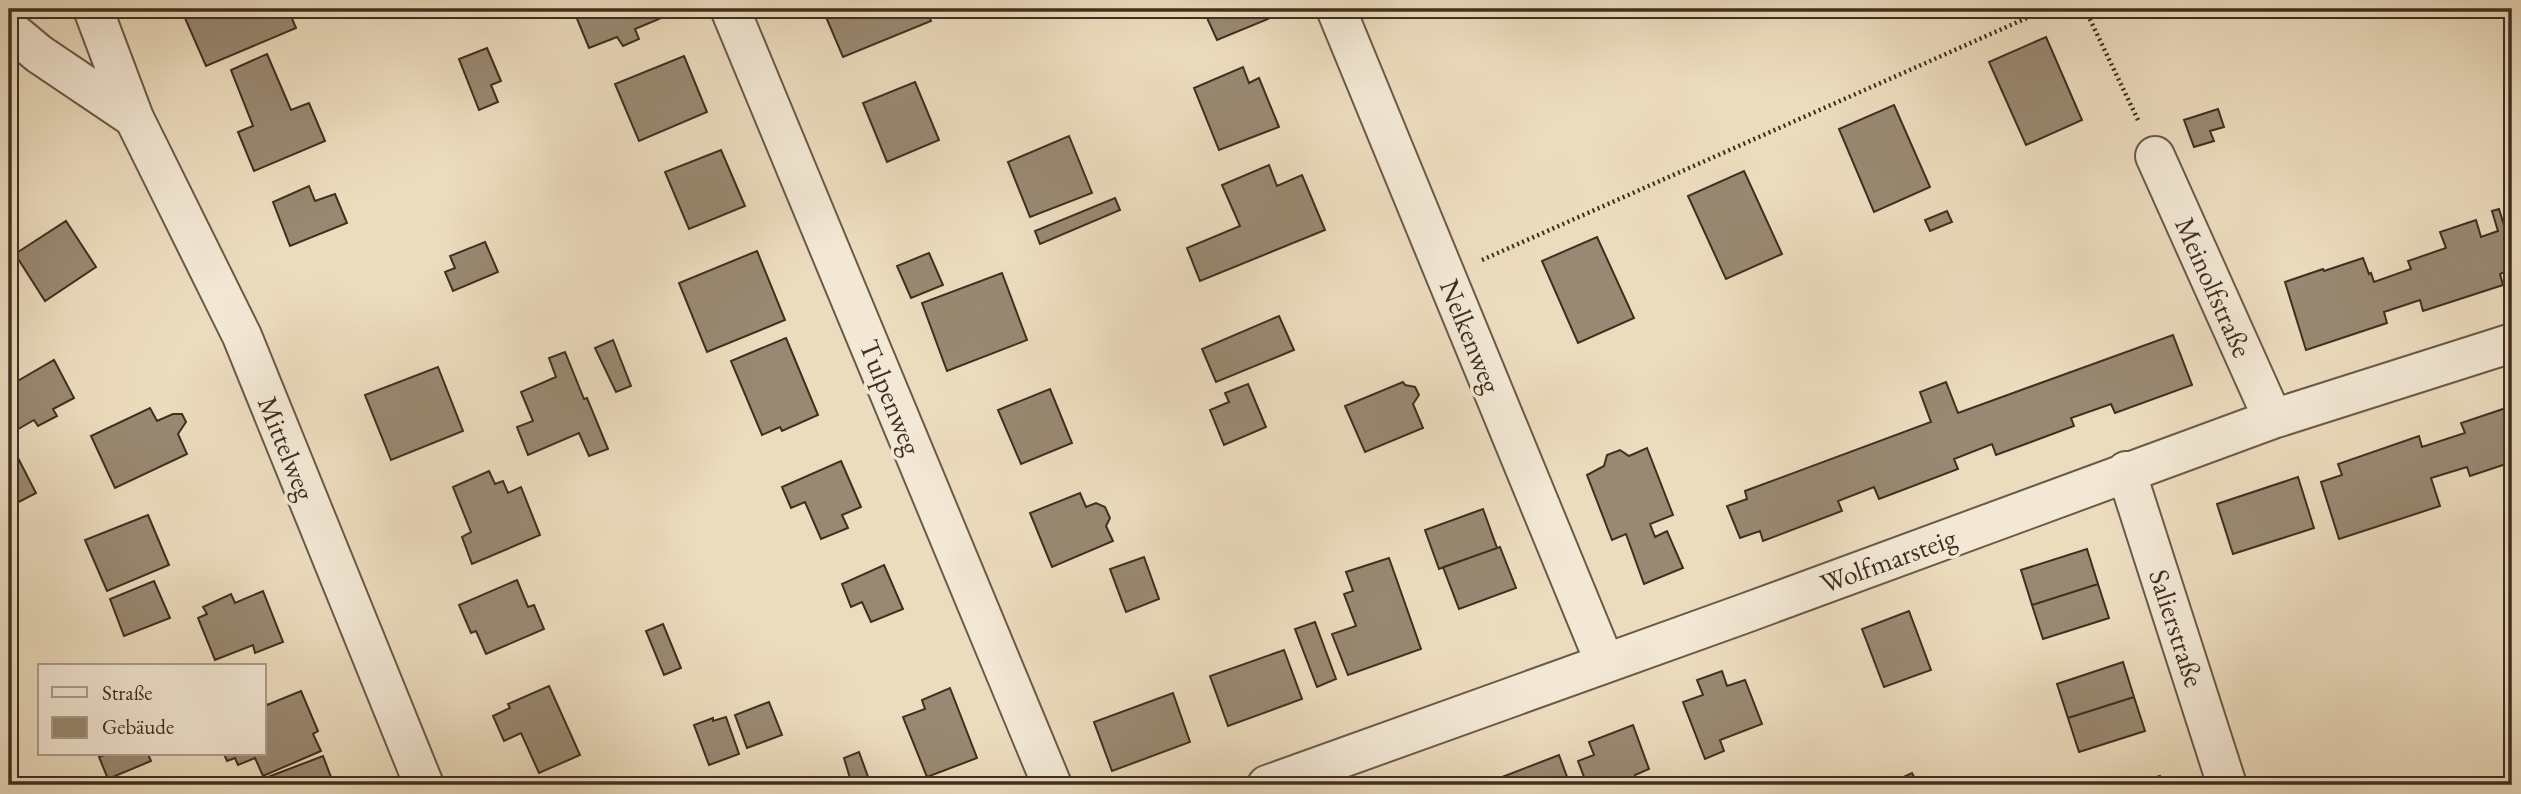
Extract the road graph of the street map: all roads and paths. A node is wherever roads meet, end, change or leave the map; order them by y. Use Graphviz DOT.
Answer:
graph roads {
  1 [pos="93,9"];
  2 [pos="730,9"];
  3 [pos="1336,9"];
  4 [pos="2048,9"];
  5 [pos="2085,9"];
  6 [pos="9,29"];
  7 [pos="134,118"];
  8 [pos="2155,156"];
  9 [pos="1474,264"];
  10 [pos="2512,343"];
  11 [pos="2273,419"];
  12 [pos="2126,471"];
  13 [pos="1605,663"];
  14 [pos="424,785"];
  15 [pos="1052,785"];
  16 [pos="1267,785"];
  17 [pos="2227,785"];
  1 -- 7 [label="street, Mittelweg"];
  2 -- 15 [label="street, Tulpenweg"];
  3 -- 13 [label="street, Nelkenweg"];
  4 -- 9 [label="path"];
  5 -- 8 [label="path"];
  6 -- 7 [label="street, Mittelweg"];
  7 -- 14 [label="street, Mittelweg"];
  8 -- 11 [label="street, Meinolfstraße"];
  10 -- 11 [label="street, Wolfmarsteig"];
  11 -- 12 [label="street, Wolfmarsteig"];
  12 -- 13 [label="street, Wolfmarsteig"];
  12 -- 17 [label="street, Salierstraße"];
  13 -- 16 [label="street, Wolfmarsteig"];
}
